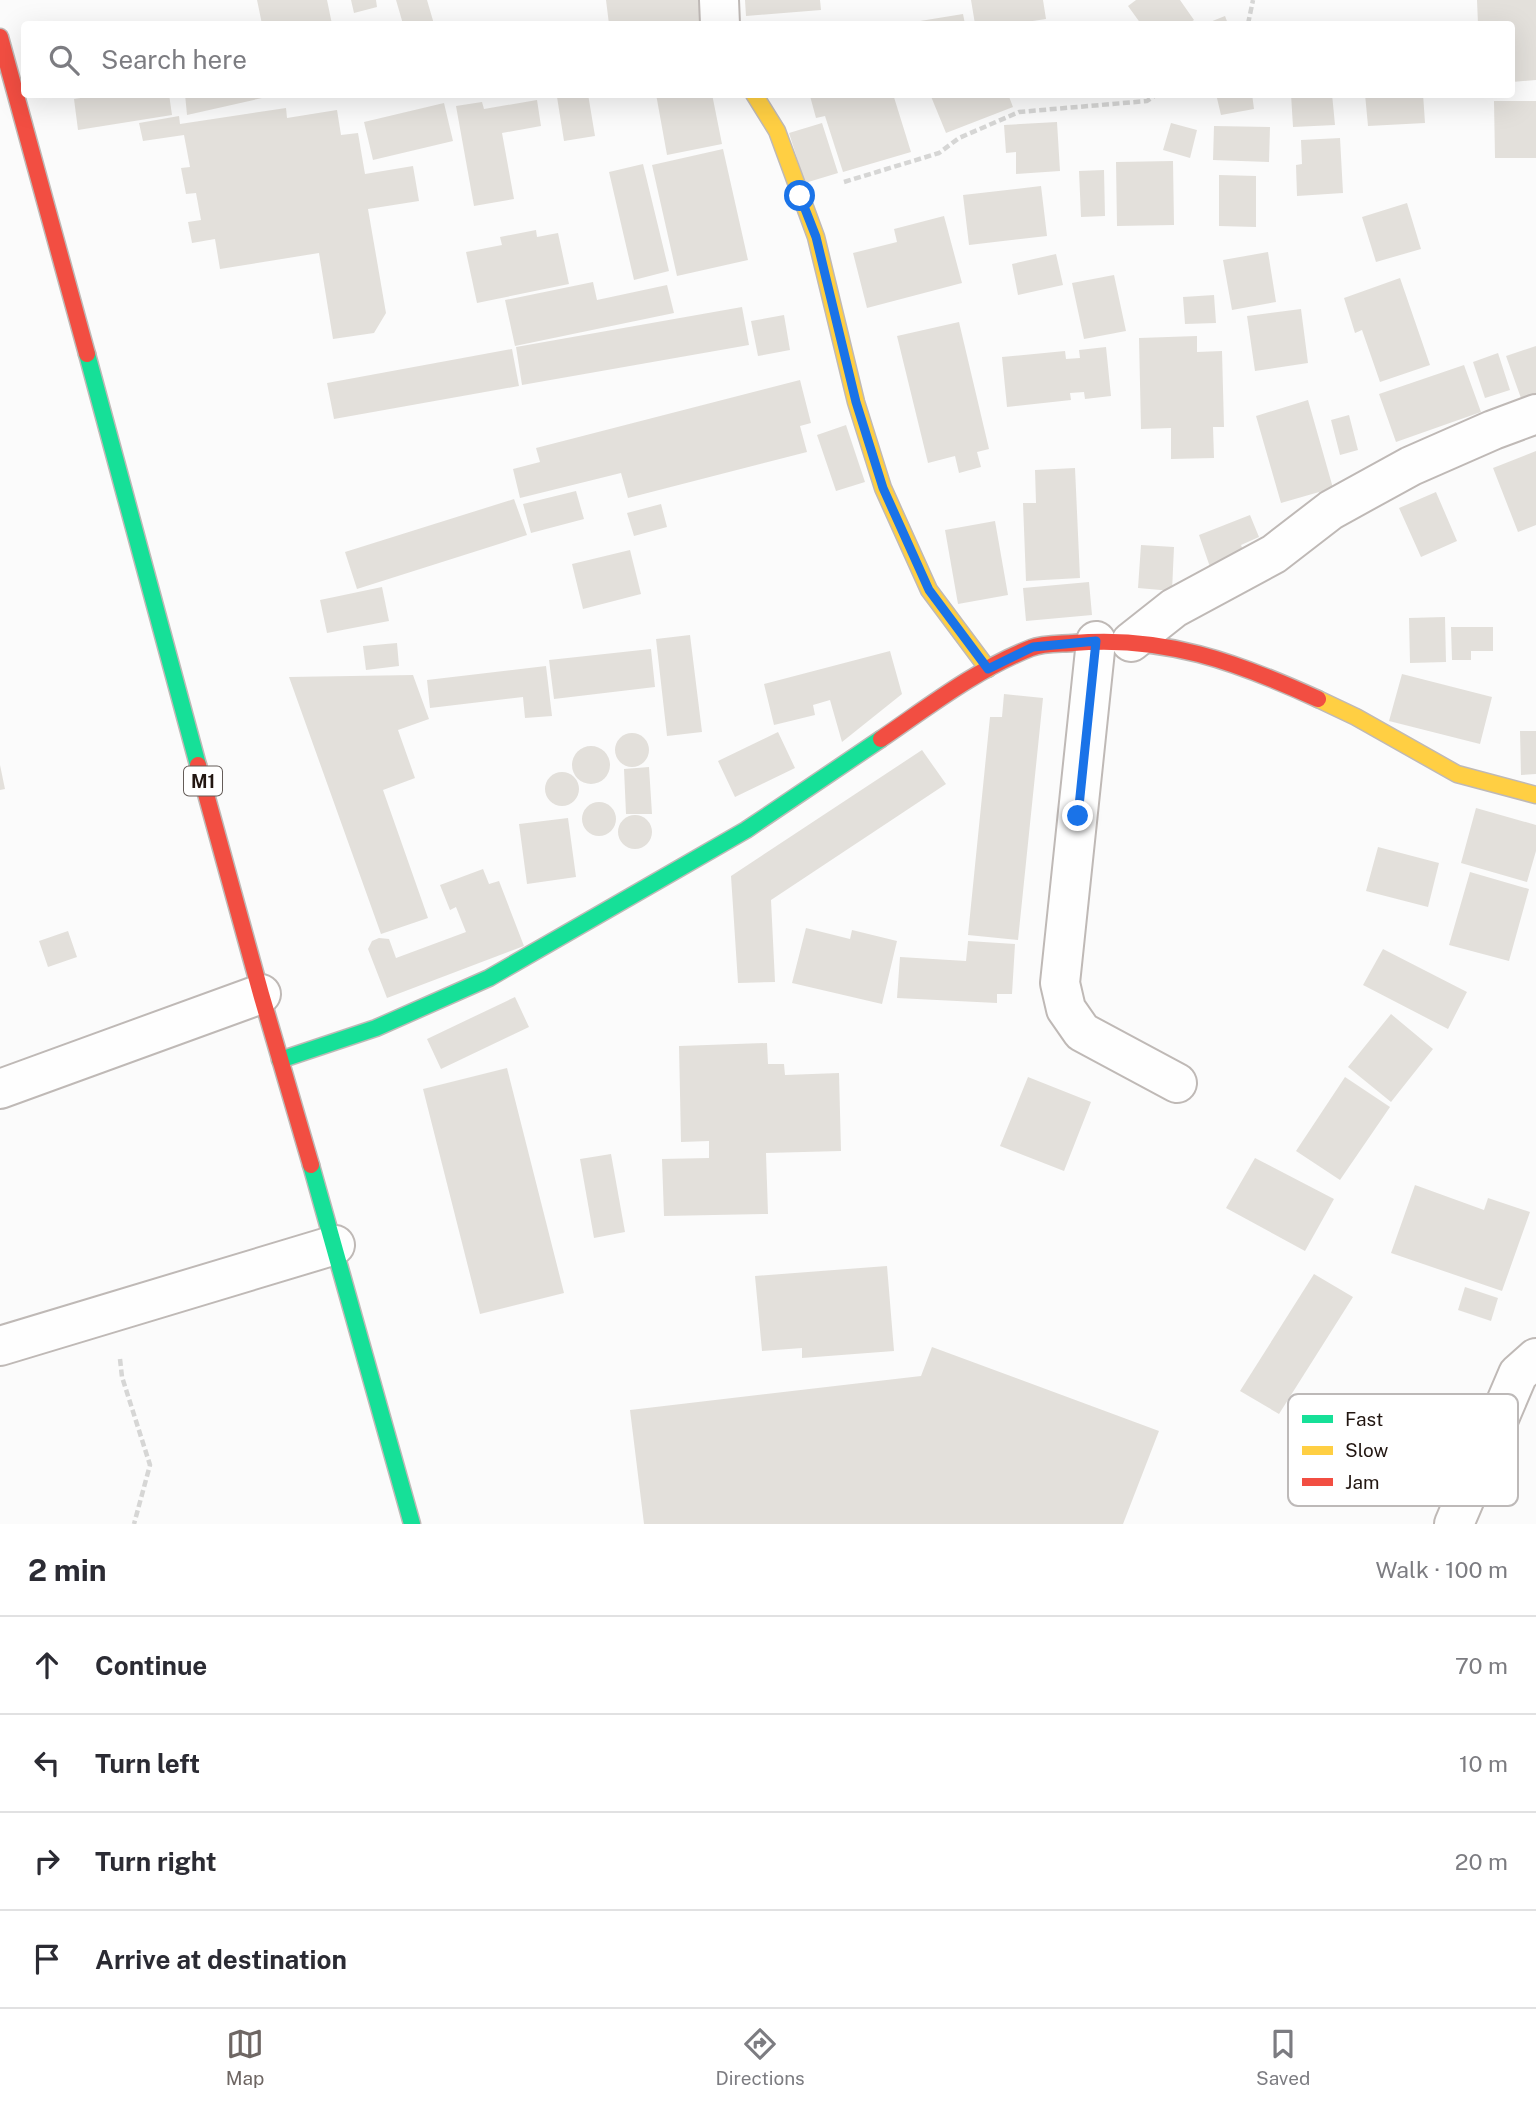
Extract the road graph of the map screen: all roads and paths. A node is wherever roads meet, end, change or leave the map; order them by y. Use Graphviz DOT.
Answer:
graph roads {
  1 [pos="719,0"];
  2 [pos="1252,0"];
  3 [pos="720,21"];
  4 [pos="1248,21"];
  5 [pos="3,59"];
  6 [pos="757,98"];
  7 [pos="1151,98"];
  8 [pos="800,196"];
  9 [pos="1536,414"];
  10 [pos="1114,642"];
  11 [pos="988,669"];
  12 [pos="1536,794"];
  13 [pos="261,994"];
  14 [pos="280,1060"];
  15 [pos="1177,1083"];
  16 [pos="0,1088"];
  17 [pos="335,1245"];
  18 [pos="134,1306"];
  19 [pos="0,1346"];
  20 [pos="1536,1358"];
  21 [pos="1509,1394"];
  22 [pos="1462,1506"];
  23 [pos="134,1524"];
  24 [pos="412,1524"];
  25 [pos="1454,1524"];
  1 -- 3 [label="street"];
  2 -- 4 [label="path"];
  5 -- 13 [label="main road, M1"];
  6 -- 8 [label="main road"];
  7 -- 8 [label="path"];
  8 -- 11 [label="main road"];
  9 -- 10 [label="street"];
  10 -- 11 [label="main road"];
  10 -- 12 [label="main road"];
  10 -- 15 [label="street"];
  11 -- 14 [label="main road"];
  13 -- 14 [label="main road, M1"];
  13 -- 16 [label="street"];
  14 -- 17 [label="main road, M1"];
  17 -- 18 [label="street"];
  17 -- 24 [label="main road, M1"];
  18 -- 19 [label="street"];
  18 -- 23 [label="path"];
  20 -- 21 [label="street"];
  22 -- 25 [label="street"];
}
